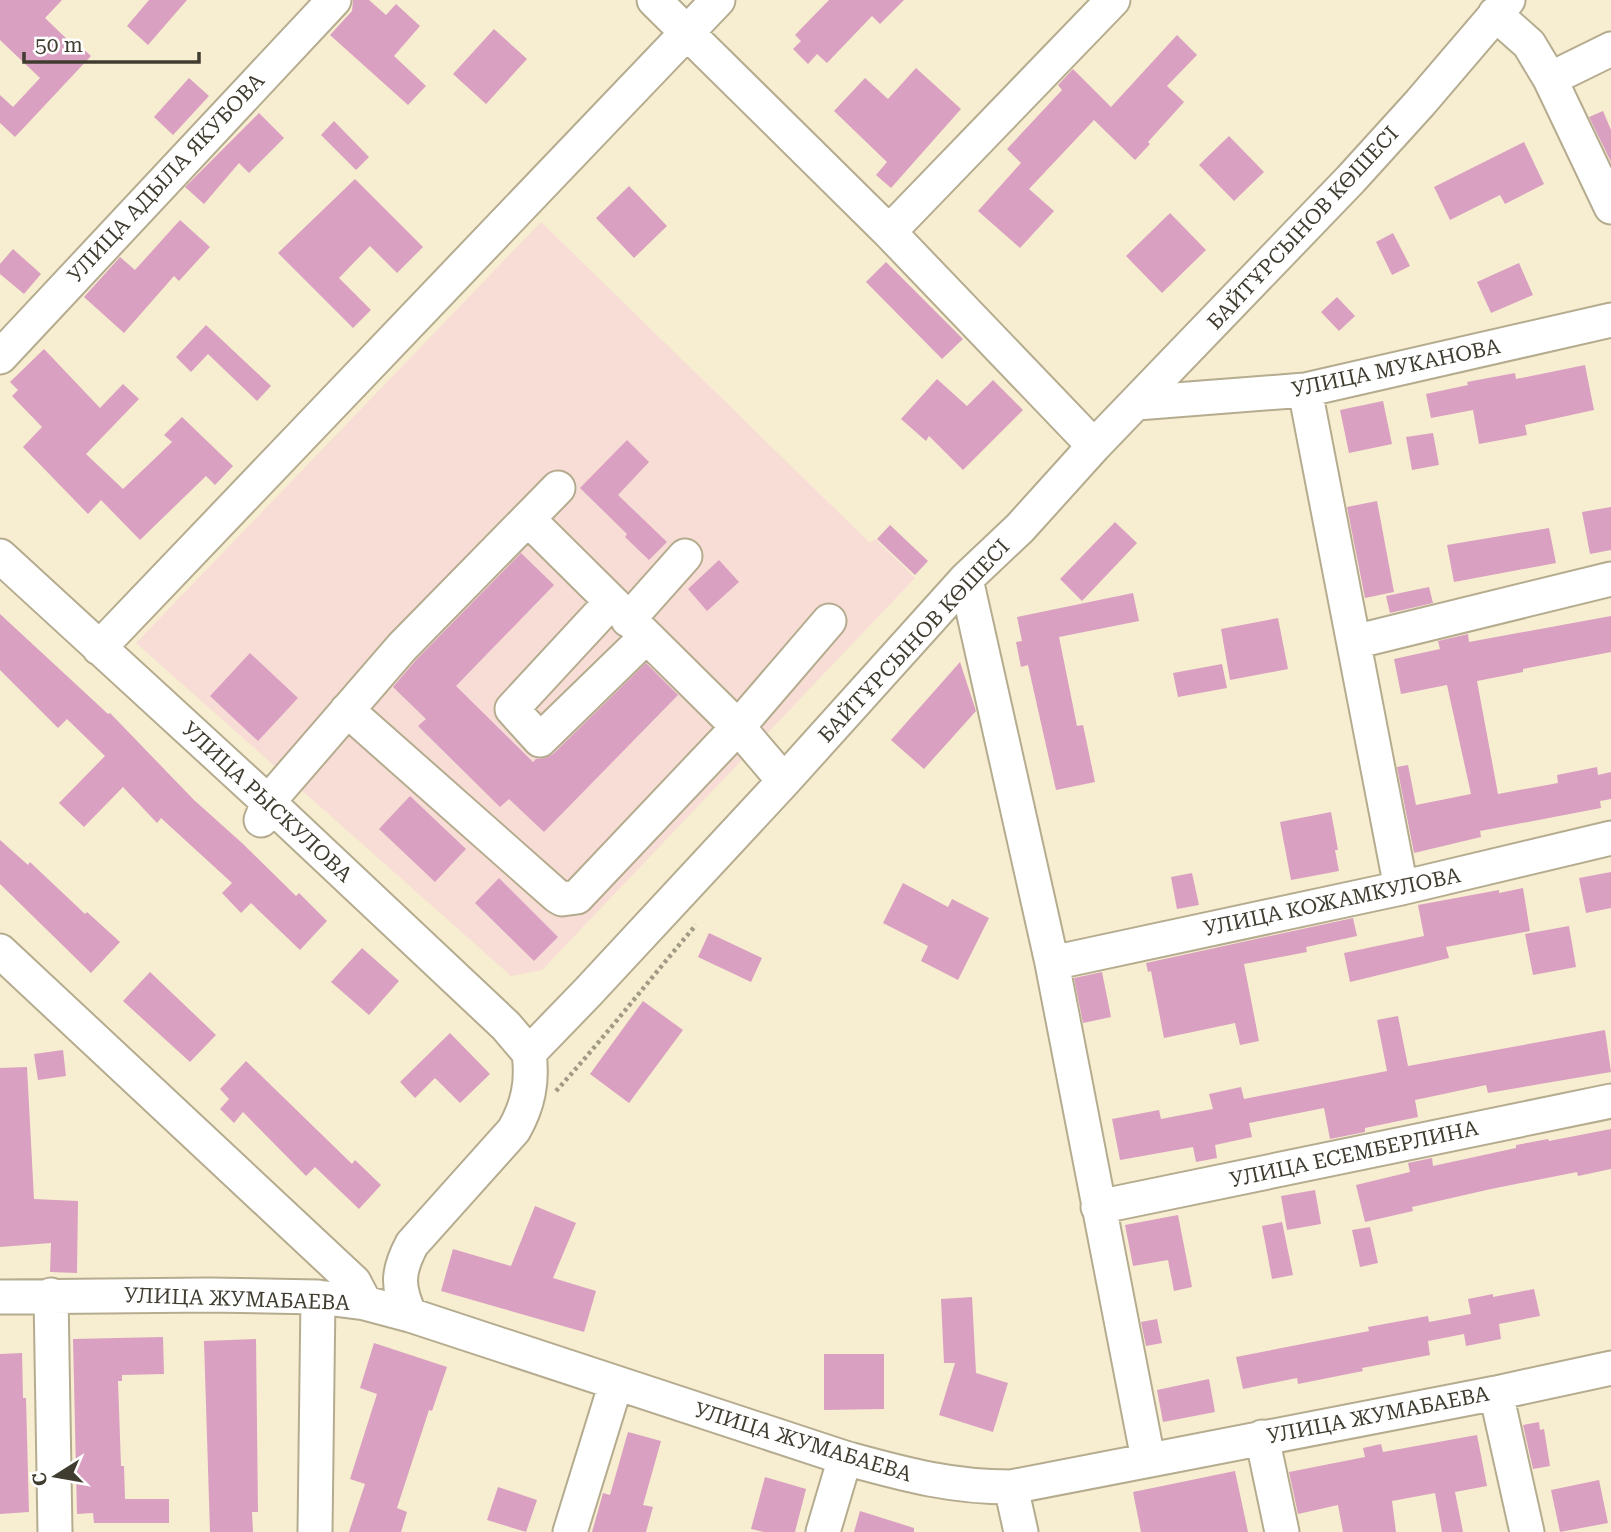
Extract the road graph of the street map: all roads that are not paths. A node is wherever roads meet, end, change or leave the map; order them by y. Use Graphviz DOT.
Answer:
graph roads {
  1 [pos="334,0"];
  2 [pos="654,0"];
  3 [pos="718,0"];
  4 [pos="1113,0"];
  5 [pos="1502,7"];
  6 [pos="686,33"];
  7 [pos="1611,49"];
  8 [pos="1550,79"];
  9 [pos="1611,207"];
  10 [pos="889,232"];
  11 [pos="1611,320"];
  12 [pos="0,358"];
  13 [pos="1305,390"];
  14 [pos="1137,403"];
  15 [pos="1094,446"];
  16 [pos="558,488"];
  17 [pos="529,520"];
  18 [pos="0,556"];
  19 [pos="685,556"];
  20 [pos="966,579"];
  21 [pos="1611,579"];
  22 [pos="628,620"];
  23 [pos="829,621"];
  24 [pos="1354,642"];
  25 [pos="99,648"];
  26 [pos="347,710"];
  27 [pos="738,727"];
  28 [pos="784,781"];
  29 [pos="264,812"];
  30 [pos="1611,838"];
  31 [pos="1401,888"];
  32 [pos="0,951"];
  33 [pos="1052,963"];
  34 [pos="529,1053"];
  35 [pos="1611,1101"];
  36 [pos="1098,1207"];
  37 [pos="51,1296"];
  38 [pos="0,1297"];
  39 [pos="318,1297"];
  40 [pos="365,1303"];
  41 [pos="410,1315"];
  42 [pos="1611,1368"];
  43 [pos="616,1383"];
  44 [pos="1496,1393"];
  45 [pos="1262,1437"];
  46 [pos="845,1458"];
  47 [pos="1148,1460"];
  48 [pos="1011,1487"];
  49 [pos="55,1532"];
  50 [pos="315,1532"];
  51 [pos="569,1532"];
  52 [pos="823,1532"];
  53 [pos="1021,1532"];
  54 [pos="1282,1532"];
  55 [pos="1527,1532"];
  1 -- 12 [label="street, УЛИЦА АДЫЛА ЯКУБОВА"];
  2 -- 6 [label="street"];
  3 -- 6 [label="street"];
  4 -- 10 [label="street"];
  5 -- 8 [label="street"];
  5 -- 14 [label="street, БАЙТҰРСЫНОВ КӨШЕСІ"];
  6 -- 10 [label="street"];
  6 -- 25 [label="street"];
  7 -- 8 [label="street"];
  8 -- 9 [label="street"];
  10 -- 15 [label="street"];
  11 -- 13 [label="street, УЛИЦА МУКАНОВА"];
  13 -- 14 [label="street, УЛИЦА МУКАНОВА"];
  13 -- 24 [label="street"];
  14 -- 15 [label="street, БАЙТҰРСЫНОВ КӨШЕСІ"];
  15 -- 20 [label="street, БАЙТҰРСЫНОВ КӨШЕСІ"];
  16 -- 17 [label="street"];
  17 -- 22 [label="street"];
  17 -- 26 [label="street"];
  18 -- 25 [label="street, УЛИЦА РЫСКУЛОВА"];
  19 -- 22 [label="street"];
  20 -- 28 [label="street, БАЙТҰРСЫНОВ КӨШЕСІ"];
  20 -- 33 [label="street"];
  21 -- 24 [label="street"];
  22 -- 27 [label="street"];
  23 -- 27 [label="street"];
  24 -- 31 [label="street"];
  25 -- 29 [label="street, УЛИЦА РЫСКУЛОВА"];
  26 -- 27 [label="street"];
  26 -- 29 [label="street"];
  27 -- 28 [label="street"];
  28 -- 34 [label="street, БАЙТҰРСЫНОВ КӨШЕСІ"];
  29 -- 34 [label="street, УЛИЦА РЫСКУЛОВА"];
  30 -- 31 [label="street, УЛИЦА КОЖАМКУЛОВА"];
  31 -- 33 [label="street, УЛИЦА КОЖАМКУЛОВА"];
  32 -- 40 [label="street"];
  33 -- 36 [label="street"];
  34 -- 41 [label="street"];
  35 -- 36 [label="street, УЛИЦА ЕСЕМБЕРЛИНА"];
  36 -- 47 [label="street"];
  37 -- 38 [label="street, УЛИЦА ЖУМАБАЕВА"];
  37 -- 39 [label="street, УЛИЦА ЖУМАБАЕВА"];
  37 -- 49 [label="street"];
  39 -- 40 [label="street, УЛИЦА ЖУМАБАЕВА"];
  39 -- 50 [label="street"];
  40 -- 41 [label="street, УЛИЦА ЖУМАБАЕВА"];
  41 -- 43 [label="street, УЛИЦА ЖУМАБАЕВА"];
  42 -- 44 [label="street, УЛИЦА ЖУМАБАЕВА"];
  43 -- 46 [label="street, УЛИЦА ЖУМАБАЕВА"];
  43 -- 51 [label="street"];
  44 -- 45 [label="street, УЛИЦА ЖУМАБАЕВА"];
  44 -- 55 [label="street"];
  45 -- 47 [label="street, УЛИЦА ЖУМАБАЕВА"];
  45 -- 54 [label="street"];
  46 -- 48 [label="street, УЛИЦА ЖУМАБАЕВА"];
  46 -- 52 [label="street"];
  47 -- 48 [label="street, УЛИЦА ЖУМАБАЕВА"];
  48 -- 53 [label="street"];
}
